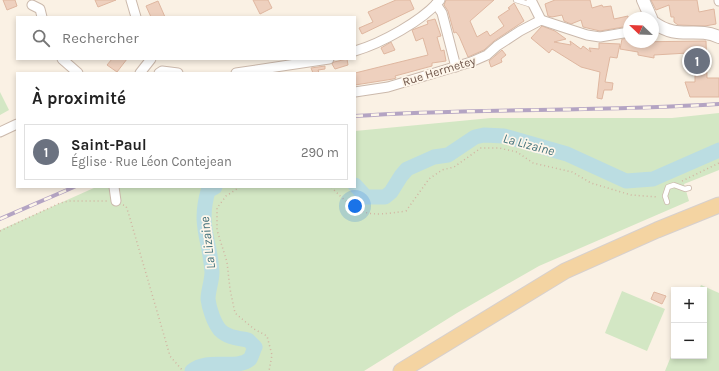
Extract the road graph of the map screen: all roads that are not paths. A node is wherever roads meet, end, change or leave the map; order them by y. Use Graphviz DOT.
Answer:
graph roads {
  1 [pos="131,0"];
  2 [pos="516,0"];
  3 [pos="643,0"];
  4 [pos="438,2"];
  5 [pos="532,3"];
  6 [pos="32,5"];
  7 [pos="648,12"];
  8 [pos="42,16"];
  9 [pos="136,16"];
  10 [pos="541,20"];
  11 [pos="659,26"];
  12 [pos="623,33"];
  13 [pos="719,37"];
  14 [pos="356,51"];
  15 [pos="63,60"];
  16 [pos="151,60"];
  17 [pos="153,60"];
  18 [pos="322,60"];
  19 [pos="456,67"];
  20 [pos="77,72"];
  21 [pos="141,72"];
  22 [pos="161,72"];
  23 [pos="243,72"];
  24 [pos="356,92"];
  25 [pos="16,124"];
  26 [pos="0,132"];
  27 [pos="114,188"];
  28 [pos="689,188"];
  29 [pos="116,201"];
  30 [pos="667,202"];
  31 [pos="719,206"];
  32 [pos="401,371"];
  1 -- 9 [label="street"];
  2 -- 5 [label="lane"];
  3 -- 7 [label="street"];
  4 -- 14 [label="street"];
  4 -- 19 [label="street"];
  5 -- 10 [label="street"];
  6 -- 8 [label="street"];
  10 -- 12 [label="street"];
  10 -- 19 [label="street, Rue Hermetey"];
  11 -- 13 [label="street"];
  15 -- 20 [label="street"];
  16 -- 21 [label="street"];
  17 -- 22 [label="street"];
  18 -- 23 [label="street"];
  19 -- 24 [label="street, Rue Hermetey"];
  25 -- 26 [label="street"];
  27 -- 29 [label="street"];
  28 -- 30 [label="lane"];
  31 -- 32 [label="main road"];
}
